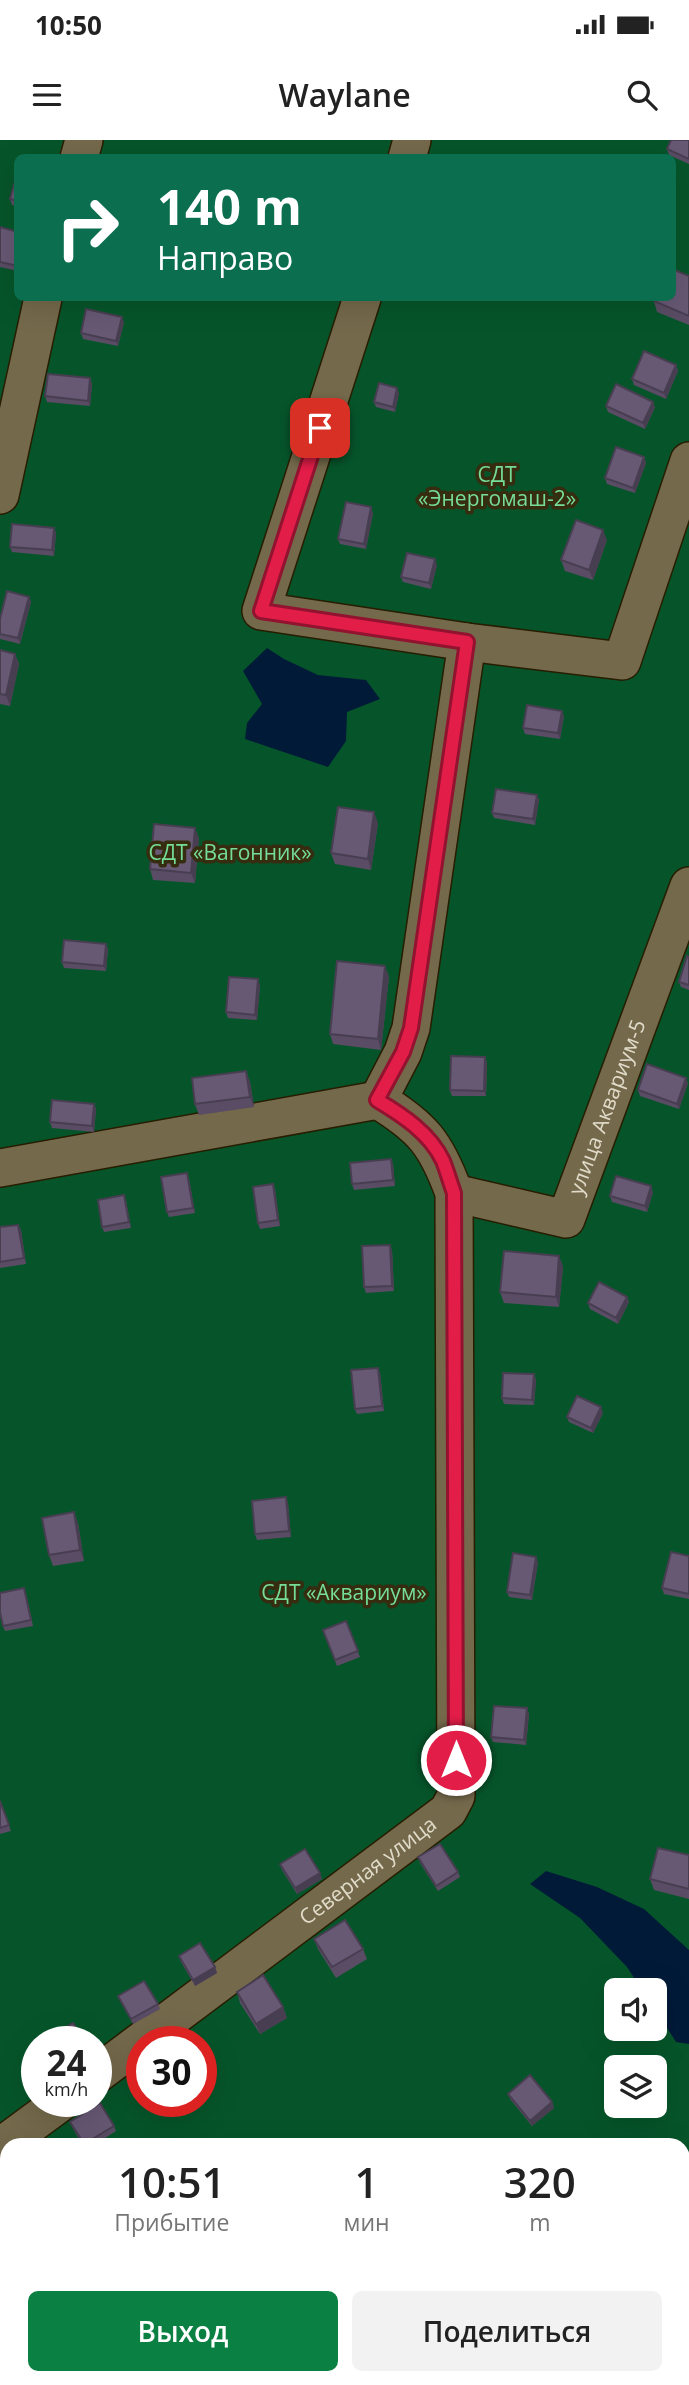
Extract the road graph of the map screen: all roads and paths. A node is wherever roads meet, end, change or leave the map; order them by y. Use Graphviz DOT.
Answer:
graph roads {
  1 [pos="42,301"];
  2 [pos="361,301"];
  3 [pos="689,461"];
  4 [pos="0,495"];
  5 [pos="467,642"];
  6 [pos="689,886"];
  7 [pos="377,1100"];
  8 [pos="0,1168"];
  9 [pos="454,1193"];
  10 [pos="112,2063"];
  11 [pos="41,2117"];
  12 [pos="12,2138"];
  1 -- 4 [label="street"];
  2 -- 5 [label="street"];
  3 -- 5 [label="street"];
  5 -- 7 [label="street"];
  6 -- 9 [label="street, улица Аквариум-5"];
  7 -- 8 [label="street"];
  7 -- 9 [label="street, Северная улица"];
  9 -- 10 [label="street, Северная улица"];
  11 -- 12 [label="street"];
}
